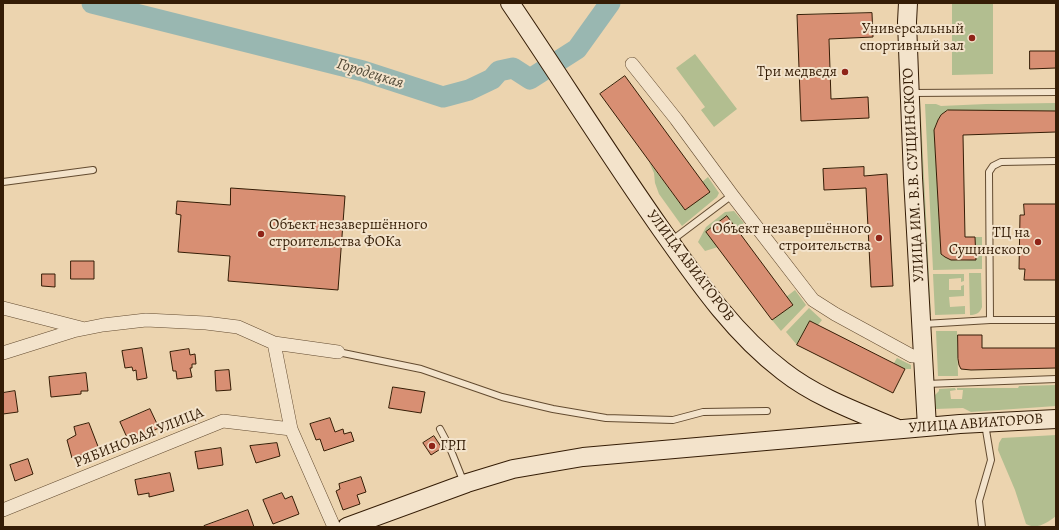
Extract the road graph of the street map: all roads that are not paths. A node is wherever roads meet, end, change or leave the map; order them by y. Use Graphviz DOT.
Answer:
graph roads {
  1 [pos="510,3"];
  2 [pos="908,3"];
  3 [pos="632,64"];
  4 [pos="1056,92"];
  5 [pos="909,93"];
  6 [pos="1056,161"];
  7 [pos="93,170"];
  8 [pos="3,182"];
  9 [pos="732,195"];
  10 [pos="670,242"];
  11 [pos="3,308"];
  12 [pos="990,320"];
  13 [pos="1056,320"];
  14 [pos="922,324"];
  15 [pos="83,329"];
  16 [pos="274,343"];
  17 [pos="338,352"];
  18 [pos="3,353"];
  19 [pos="924,356"];
  20 [pos="1056,379"];
  21 [pos="925,384"];
  22 [pos="767,410"];
  23 [pos="1056,419"];
  24 [pos="985,422"];
  25 [pos="927,427"];
  26 [pos="291,429"];
  27 [pos="440,429"];
  28 [pos="900,429"];
  29 [pos="465,484"];
  30 [pos="3,510"];
  31 [pos="334,527"];
  32 [pos="347,527"];
  33 [pos="982,527"];
  1 -- 10 [label="street, УЛИЦА АВИАТОРОВ"];
  2 -- 5 [label="street, УЛИЦА ИМ. В.В. СУЩИНСКОГО"];
  3 -- 9 [label="street"];
  4 -- 5 [label="lane"];
  5 -- 14 [label="street, УЛИЦА ИМ. В.В. СУЩИНСКОГО"];
  6 -- 12 [label="lane"];
  7 -- 8 [label="lane"];
  9 -- 10 [label="lane"];
  9 -- 19 [label="street"];
  10 -- 28 [label="street, УЛИЦА АВИАТОРОВ"];
  11 -- 15 [label="street"];
  12 -- 13 [label="lane"];
  12 -- 14 [label="lane"];
  14 -- 19 [label="street, УЛИЦА ИМ. В.В. СУЩИНСКОГО"];
  15 -- 16 [label="street"];
  15 -- 18 [label="street"];
  16 -- 17 [label="street"];
  16 -- 26 [label="street"];
  17 -- 22 [label="lane"];
  19 -- 21 [label="street, УЛИЦА ИМ. В.В. СУЩИНСКОГО"];
  20 -- 21 [label="lane"];
  21 -- 25 [label="street, УЛИЦА ИМ. В.В. СУЩИНСКОГО"];
  23 -- 24 [label="street, УЛИЦА АВИАТОРОВ"];
  24 -- 25 [label="street, УЛИЦА АВИАТОРОВ"];
  24 -- 33 [label="lane"];
  25 -- 28 [label="street, УЛИЦА АВИАТОРОВ"];
  26 -- 30 [label="street, РЯБИНОВАЯ УЛИЦА"];
  26 -- 31 [label="street"];
  27 -- 29 [label="lane"];
  28 -- 29 [label="street"];
  29 -- 32 [label="street"];
}
